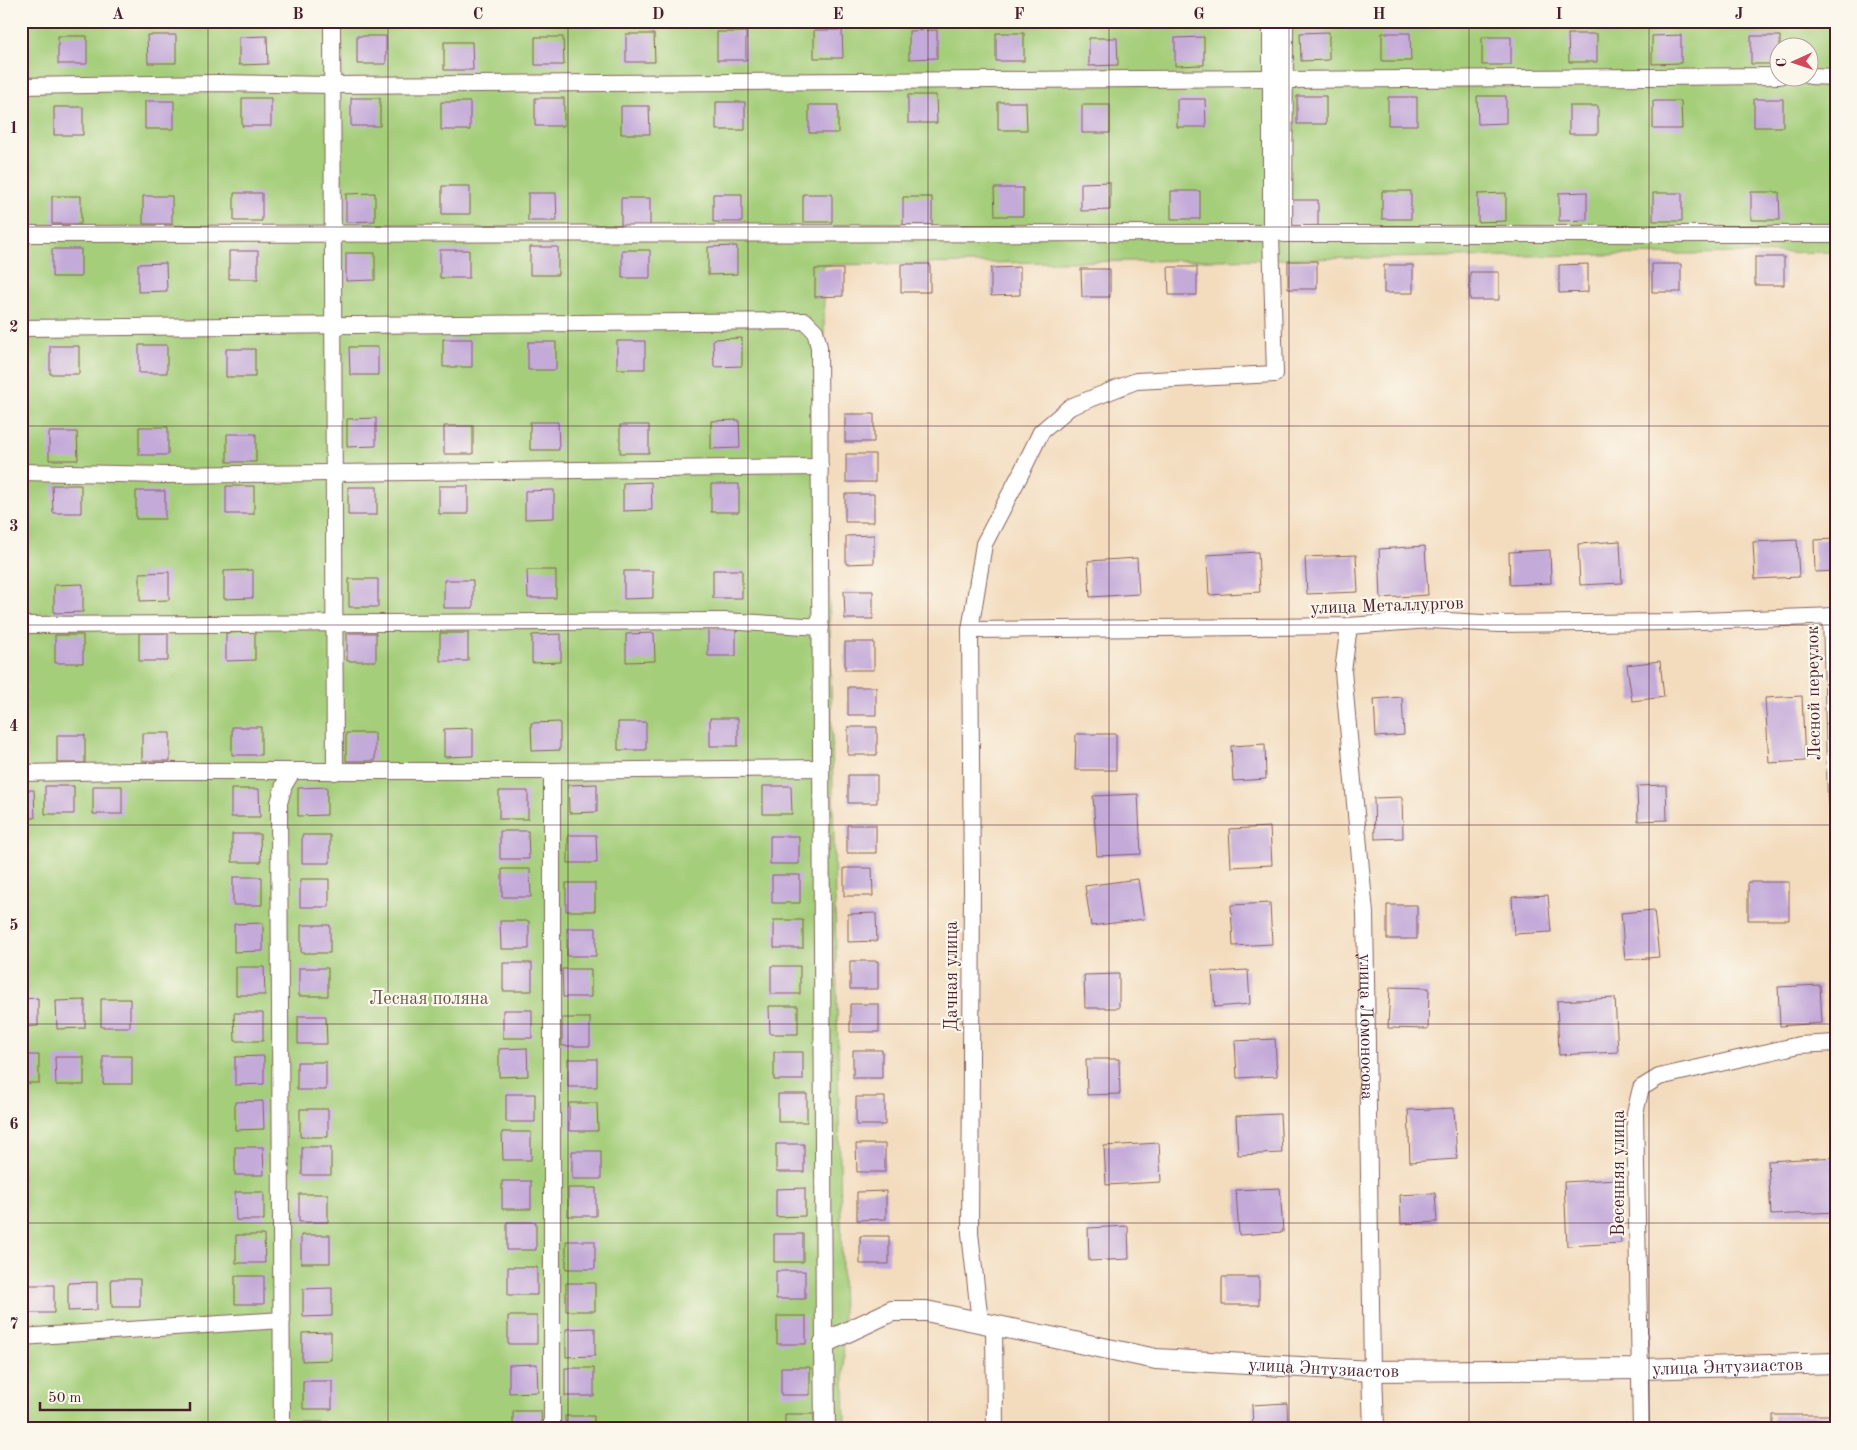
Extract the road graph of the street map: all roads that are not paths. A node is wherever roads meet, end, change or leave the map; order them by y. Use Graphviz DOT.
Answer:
graph roads {
  1 [pos="332,21"];
  2 [pos="1271,21"];
  3 [pos="1285,21"];
  4 [pos="1770,76"];
  5 [pos="1820,76"];
  6 [pos="1836,77"];
  7 [pos="1278,79"];
  8 [pos="332,85"];
  9 [pos="21,86"];
  10 [pos="1271,233"];
  11 [pos="21,234"];
  12 [pos="332,234"];
  13 [pos="1836,234"];
  14 [pos="333,326"];
  15 [pos="21,328"];
  16 [pos="820,467"];
  17 [pos="21,472"];
  18 [pos="333,473"];
  19 [pos="1833,616"];
  20 [pos="334,622"];
  21 [pos="21,625"];
  22 [pos="1349,626"];
  23 [pos="821,627"];
  24 [pos="970,630"];
  25 [pos="821,768"];
  26 [pos="552,771"];
  27 [pos="292,772"];
  28 [pos="335,772"];
  29 [pos="21,773"];
  30 [pos="1836,799"];
  31 [pos="1836,1043"];
  32 [pos="282,1320"];
  33 [pos="987,1323"];
  34 [pos="21,1337"];
  35 [pos="824,1343"];
  36 [pos="1836,1363"];
  37 [pos="1641,1369"];
  38 [pos="1372,1371"];
  39 [pos="282,1429"];
  40 [pos="552,1429"];
  41 [pos="825,1429"];
  42 [pos="996,1429"];
  43 [pos="1374,1429"];
  44 [pos="1641,1429"];
  1 -- 8 [label="street"];
  2 -- 7 [label="street"];
  3 -- 7 [label="street"];
  4 -- 7 [label="street"];
  5 -- 6 [label="street"];
  7 -- 8 [label="street"];
  7 -- 10 [label="street"];
  7 -- 13 [label="street"];
  8 -- 9 [label="street"];
  8 -- 12 [label="street"];
  10 -- 12 [label="street"];
  10 -- 24 [label="street, Дачная улица"];
  11 -- 12 [label="street"];
  12 -- 14 [label="street"];
  14 -- 15 [label="street"];
  14 -- 16 [label="street"];
  14 -- 18 [label="street"];
  16 -- 18 [label="street"];
  16 -- 23 [label="street"];
  17 -- 18 [label="street"];
  18 -- 20 [label="street"];
  19 -- 22 [label="street, улица Металлургов"];
  19 -- 30 [label="street, Лесной переулок"];
  20 -- 21 [label="street"];
  20 -- 23 [label="street"];
  20 -- 28 [label="street"];
  22 -- 24 [label="street, улица Металлургов"];
  22 -- 38 [label="street, улица Ломоносова"];
  23 -- 25 [label="street"];
  24 -- 33 [label="street, Дачная улица"];
  25 -- 26 [label="street"];
  25 -- 35 [label="street"];
  26 -- 28 [label="street"];
  26 -- 40 [label="street"];
  27 -- 28 [label="street"];
  27 -- 29 [label="street"];
  27 -- 32 [label="street"];
  31 -- 37 [label="street, Весенняя улица"];
  32 -- 34 [label="street"];
  32 -- 39 [label="street"];
  33 -- 35 [label="street, улица Энтузиастов"];
  33 -- 38 [label="street, улица Энтузиастов"];
  33 -- 42 [label="street, Дачная улица"];
  35 -- 41 [label="street"];
  36 -- 37 [label="street, улица Энтузиастов"];
  37 -- 38 [label="street, улица Энтузиастов"];
  37 -- 44 [label="street, Весенняя улица"];
  38 -- 43 [label="street, улица Ломоносова"];
}
